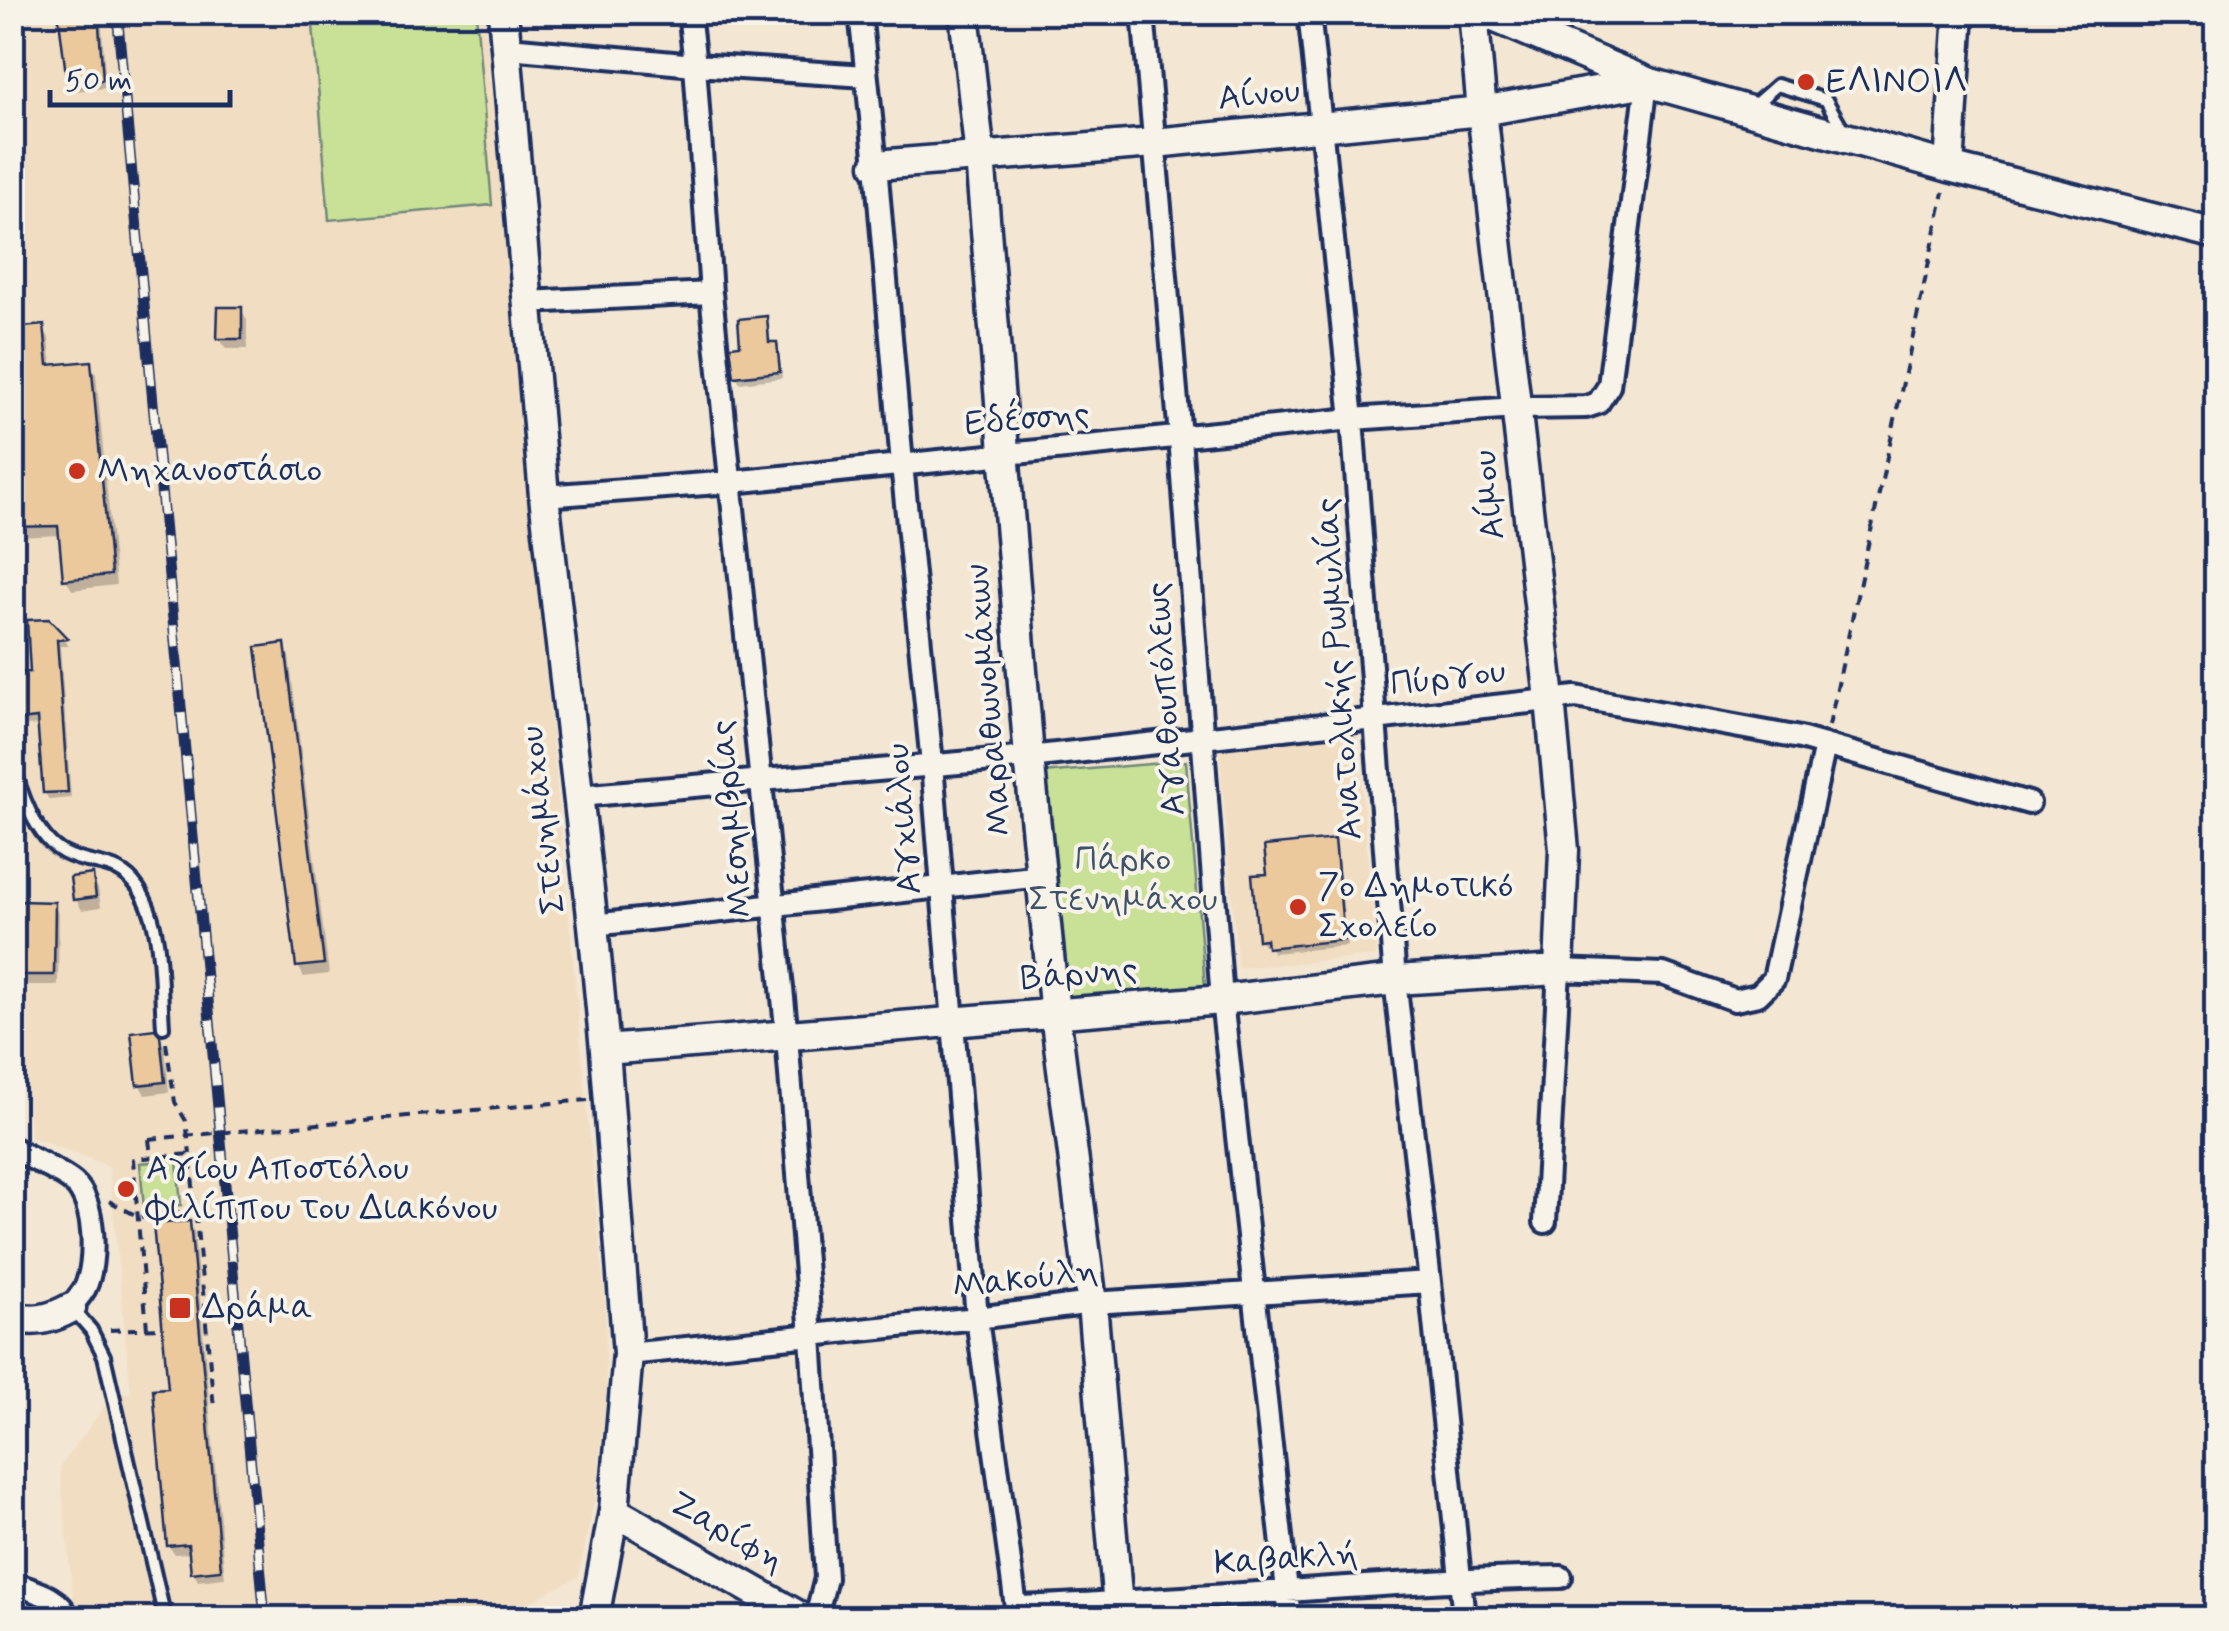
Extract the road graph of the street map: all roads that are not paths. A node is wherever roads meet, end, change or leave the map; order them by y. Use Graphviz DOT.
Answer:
graph roads {
  1 [pos="503,12"];
  2 [pos="689,12"];
  3 [pos="860,12"];
  4 [pos="964,12"];
  5 [pos="1143,12"];
  6 [pos="1308,12"];
  7 [pos="1473,12"];
  8 [pos="1482,12"];
  9 [pos="1959,12"];
  10 [pos="508,48"];
  11 [pos="695,64"];
  12 [pos="866,76"];
  13 [pos="1647,82"];
  14 [pos="1482,111"];
  15 [pos="1321,126"];
  16 [pos="1154,143"];
  17 [pos="980,156"];
  18 [pos="876,165"];
  19 [pos="1949,167"];
  20 [pos="2216,234"];
  21 [pos="712,293"];
  22 [pos="527,302"];
  23 [pos="1517,408"];
  24 [pos="1352,419"];
  25 [pos="1180,437"];
  26 [pos="1006,452"];
  27 [pos="902,464"];
  28 [pos="732,482"];
  29 [pos="544,496"];
  30 [pos="1550,699"];
  31 [pos="1376,719"];
  32 [pos="1202,738"];
  33 [pos="1825,745"];
  34 [pos="1029,756"];
  35 [pos="12,759"];
  36 [pos="932,764"];
  37 [pos="760,780"];
  38 [pos="578,796"];
  39 [pos="2029,803"];
  40 [pos="1042,876"];
  41 [pos="943,888"];
  42 [pos="774,906"];
  43 [pos="594,925"];
  44 [pos="1559,970"];
  45 [pos="1395,980"];
  46 [pos="1222,1000"];
  47 [pos="1055,1014"];
  48 [pos="954,1023"];
  49 [pos="163,1027"];
  50 [pos="787,1037"];
  51 [pos="605,1050"];
  52 [pos="12,1148"];
  53 [pos="1545,1222"];
  54 [pos="1430,1282"];
  55 [pos="1256,1294"];
  56 [pos="1092,1303"];
  57 [pos="71,1308"];
  58 [pos="12,1316"];
  59 [pos="977,1318"];
  60 [pos="811,1336"];
  61 [pos="628,1354"];
  62 [pos="614,1511"];
  63 [pos="1561,1577"];
  64 [pos="1460,1579"];
  65 [pos="12,1583"];
  66 [pos="1288,1592"];
  67 [pos="1119,1611"];
  68 [pos="65,1612"];
  69 [pos="1016,1613"];
  70 [pos="165,1618"];
  71 [pos="594,1618"];
  72 [pos="802,1618"];
  73 [pos="816,1618"];
  74 [pos="1290,1618"];
  75 [pos="1464,1618"];
  1 -- 10 [label="street, Στενημάχου"];
  2 -- 11 [label="street, Μεσημβρίας"];
  3 -- 12 [label="street, Αγχιάλου"];
  4 -- 17 [label="street, Μαραθωνομάχων"];
  5 -- 16 [label="street, Αγαθουπόλεως"];
  6 -- 15 [label="street, Ανατολικής Ρωμυλίας"];
  7 -- 14 [label="street, Αίμου"];
  8 -- 13 [label="street"];
  9 -- 19 [label="street"];
  10 -- 11 [label="street"];
  10 -- 22 [label="street, Στενημάχου"];
  11 -- 12 [label="street"];
  11 -- 21 [label="street, Μεσημβρίας"];
  12 -- 18 [label="street, Αγχιάλου"];
  13 -- 14 [label="street, Αίνου"];
  13 -- 19 [label="street"];
  13 -- 23 [label="street, Εδέσσης"];
  14 -- 15 [label="street, Αίνου"];
  14 -- 23 [label="street, Αίμου"];
  15 -- 16 [label="street, Αίνου"];
  15 -- 24 [label="street, Ανατολικής Ρωμυλίας"];
  16 -- 17 [label="street, Αίνου"];
  16 -- 25 [label="street, Αγαθουπόλεως"];
  17 -- 18 [label="street, Αίνου"];
  17 -- 26 [label="street, Μαραθωνομάχων"];
  18 -- 27 [label="street, Αγχιάλου"];
  19 -- 20 [label="street"];
  21 -- 22 [label="street"];
  21 -- 28 [label="street, Μεσημβρίας"];
  22 -- 29 [label="street, Στενημάχου"];
  23 -- 24 [label="street, Εδέσσης"];
  23 -- 30 [label="street, Αίμου"];
  24 -- 25 [label="street, Εδέσσης"];
  24 -- 31 [label="street, Ανατολικής Ρωμυλίας"];
  25 -- 26 [label="street, Εδέσσης"];
  25 -- 32 [label="street, Αγαθουπόλεως"];
  26 -- 27 [label="street, Εδέσσης"];
  26 -- 34 [label="street, Μαραθωνομάχων"];
  27 -- 28 [label="street, Εδέσσης"];
  27 -- 36 [label="street, Αγχιάλου"];
  28 -- 29 [label="street, Εδέσσης"];
  28 -- 37 [label="street, Μεσημβρίας"];
  29 -- 38 [label="street, Στενημάχου"];
  30 -- 31 [label="street, Πύργου"];
  30 -- 33 [label="street, Πύργου"];
  30 -- 44 [label="street, Αίμου"];
  31 -- 32 [label="street, Πύργου"];
  31 -- 45 [label="street, Ανατολικής Ρωμυλίας"];
  32 -- 34 [label="street, Πύργου"];
  32 -- 46 [label="street, Αγαθουπόλεως"];
  33 -- 39 [label="street, Πύργου"];
  33 -- 44 [label="street"];
  34 -- 36 [label="street, Πύργου"];
  34 -- 40 [label="street, Μαραθωνομάχων"];
  35 -- 49 [label="lane"];
  36 -- 37 [label="street, Πύργου"];
  36 -- 41 [label="street, Αγχιάλου"];
  37 -- 38 [label="street, Πύργου"];
  37 -- 42 [label="street, Μεσημβρίας"];
  38 -- 43 [label="street, Στενημάχου"];
  40 -- 41 [label="street"];
  40 -- 47 [label="street, Μαραθωνομάχων"];
  41 -- 42 [label="street"];
  41 -- 48 [label="street, Αγχιάλου"];
  42 -- 43 [label="street"];
  42 -- 50 [label="street, Μεσημβρίας"];
  43 -- 51 [label="street, Στενημάχου"];
  44 -- 45 [label="street, Βάρνης"];
  44 -- 53 [label="street"];
  45 -- 46 [label="street, Βάρνης"];
  45 -- 54 [label="street, Ανατολικής Ρωμυλίας"];
  46 -- 47 [label="street, Βάρνης"];
  46 -- 55 [label="street, Αγαθουπόλεως"];
  47 -- 48 [label="street, Βάρνης"];
  47 -- 56 [label="street, Μαραθωνομάχων"];
  48 -- 50 [label="street, Βάρνης"];
  48 -- 59 [label="street, Αγχιάλου"];
  50 -- 51 [label="street, Βάρνης"];
  50 -- 60 [label="street, Μεσημβρίας"];
  51 -- 61 [label="street, Στενημάχου"];
  52 -- 57 [label="street"];
  54 -- 55 [label="street, Μακούλη"];
  54 -- 64 [label="street, Ανατολικής Ρωμυλίας"];
  55 -- 56 [label="street, Μακούλη"];
  55 -- 66 [label="street, Αγαθουπόλεως"];
  56 -- 59 [label="street, Μακούλη"];
  56 -- 67 [label="street, Μαραθωνομάχων"];
  57 -- 58 [label="street"];
  57 -- 70 [label="lane"];
  59 -- 60 [label="street, Μακούλη"];
  59 -- 69 [label="street, Αγχιάλου"];
  60 -- 61 [label="street, Μακούλη"];
  60 -- 73 [label="street, Μεσημβρίας"];
  61 -- 62 [label="street, Στενημάχου"];
  62 -- 71 [label="street, Στενημάχου"];
  62 -- 72 [label="street, Ζαρίφη"];
  63 -- 64 [label="street, Καβακλή"];
  64 -- 66 [label="street, Καβακλή"];
  64 -- 75 [label="street, Ανατολικής Ρωμυλίας"];
  65 -- 68 [label="street"];
  66 -- 67 [label="street, Καβακλή"];
  66 -- 74 [label="street, Αγαθουπόλεως"];
  67 -- 69 [label="street, Καβακλή"];
}
